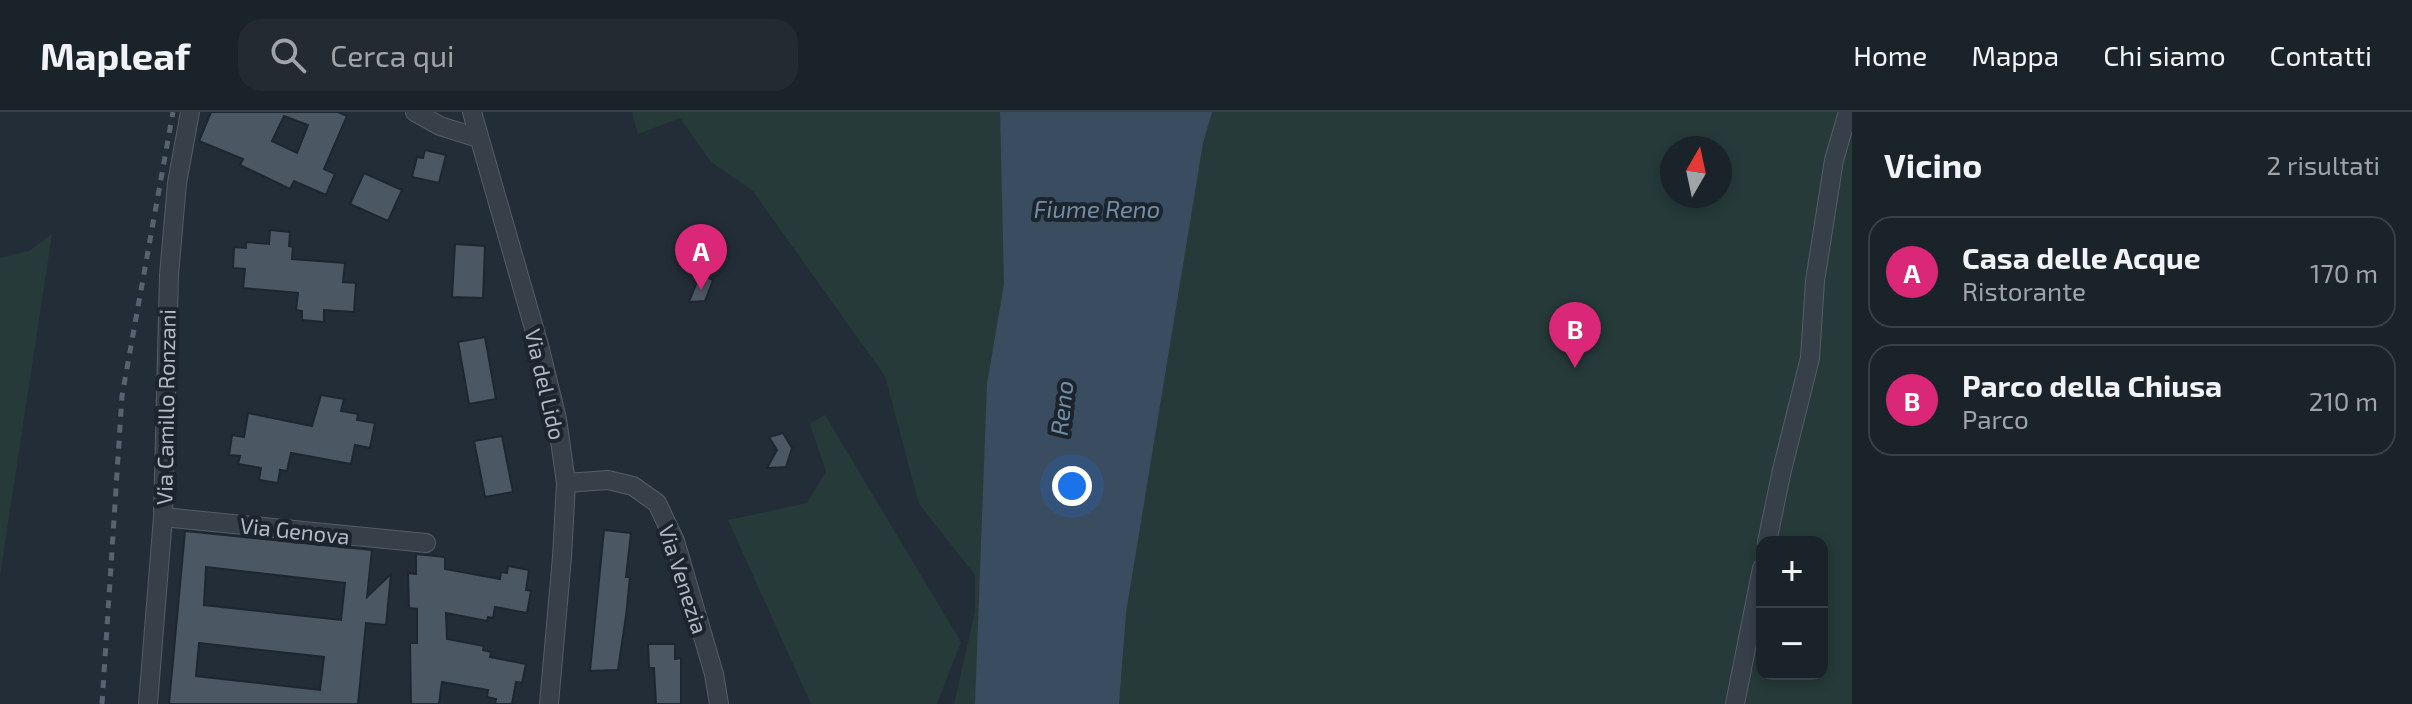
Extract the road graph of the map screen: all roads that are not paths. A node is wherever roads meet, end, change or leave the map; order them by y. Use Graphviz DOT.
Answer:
graph roads {
  1 [pos="190,112"];
  2 [pos="415,112"];
  3 [pos="472,112"];
  4 [pos="1848,112"];
  5 [pos="478,138"];
  6 [pos="566,483"];
  7 [pos="163,517"];
  8 [pos="1768,536"];
  9 [pos="426,543"];
  10 [pos="1756,598"];
  11 [pos="148,704"];
  12 [pos="549,704"];
  13 [pos="719,704"];
  14 [pos="1735,704"];
  1 -- 7 [label="street, Via Camillo Ronzani"];
  2 -- 5 [label="street"];
  3 -- 5 [label="street, Via del Lido"];
  4 -- 8 [label="street"];
  5 -- 6 [label="street, Via del Lido"];
  6 -- 12 [label="street, Via del Lido"];
  6 -- 13 [label="street, Via Venezia"];
  7 -- 9 [label="street, Via Genova"];
  7 -- 11 [label="street, Via Camillo Ronzani"];
  10 -- 14 [label="street"];
}
